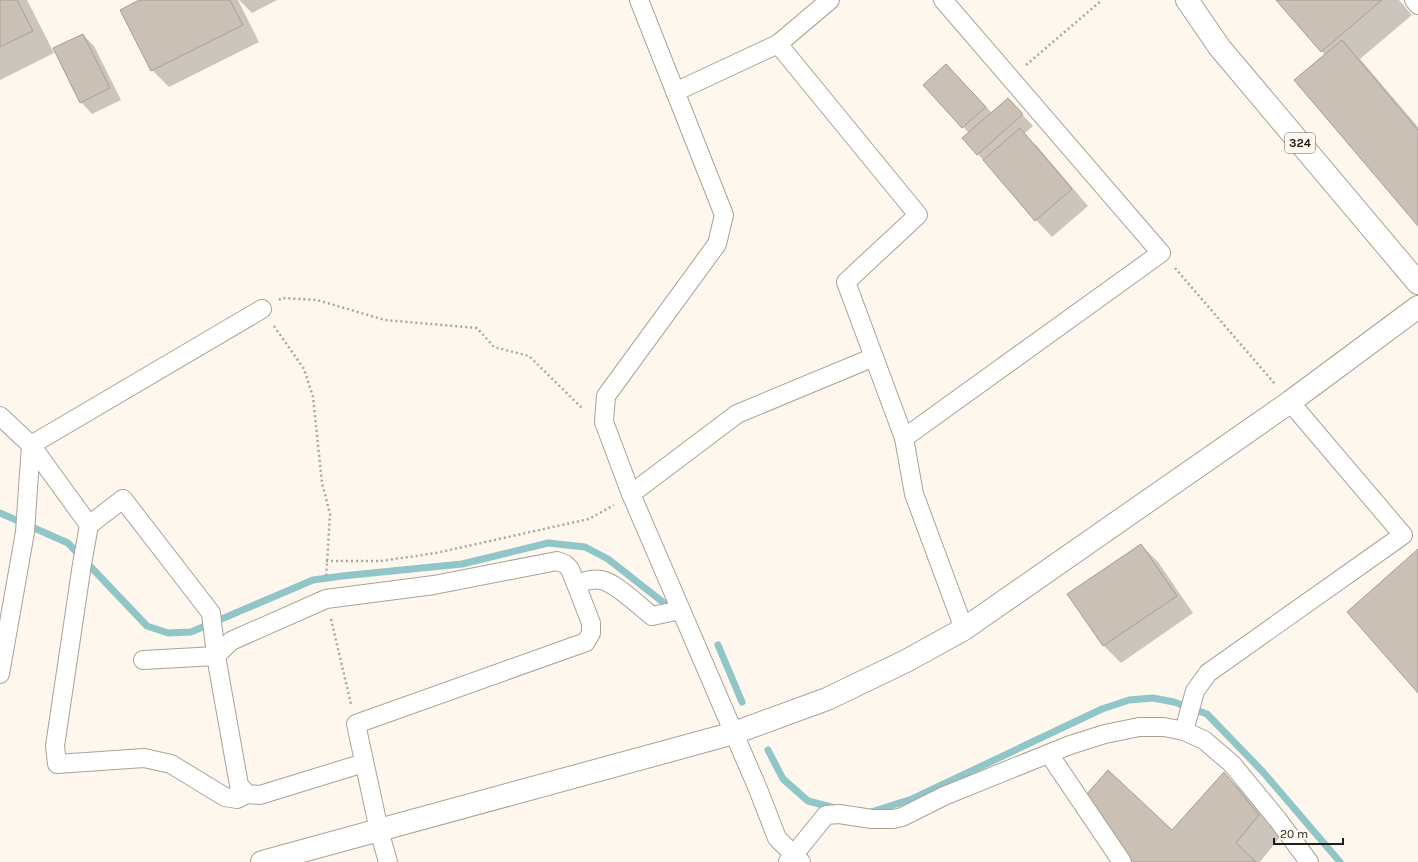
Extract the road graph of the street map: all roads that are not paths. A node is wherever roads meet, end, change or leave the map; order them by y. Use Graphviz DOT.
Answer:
graph roads {
  1 [pos="639,0"];
  2 [pos="830,0"];
  3 [pos="943,0"];
  4 [pos="1187,0"];
  5 [pos="1414,0"];
  6 [pos="1418,5"];
  7 [pos="778,44"];
  8 [pos="675,92"];
  9 [pos="1418,283"];
  10 [pos="1418,307"];
  11 [pos="262,309"];
  12 [pos="874,357"];
  13 [pos="1290,402"];
  14 [pos="0,416"];
  15 [pos="904,438"];
  16 [pos="31,445"];
  17 [pos="631,494"];
  18 [pos="89,525"];
  19 [pos="576,584"];
  20 [pos="681,610"];
  21 [pos="964,629"];
  22 [pos="216,656"];
  23 [pos="143,660"];
  24 [pos="0,674"];
  25 [pos="1186,724"];
  26 [pos="734,733"];
  27 [pos="1049,754"];
  28 [pos="364,763"];
  29 [pos="247,794"];
  30 [pos="379,830"];
  31 [pos="794,860"];
  32 [pos="262,862"];
  33 [pos="388,862"];
  34 [pos="1122,862"];
  35 [pos="1309,862"];
  1 -- 8 [label="street"];
  2 -- 7 [label="street"];
  3 -- 15 [label="street"];
  4 -- 9 [label="main road, 324"];
  5 -- 6 [label="street"];
  7 -- 8 [label="street"];
  7 -- 12 [label="street"];
  8 -- 17 [label="street"];
  10 -- 13 [label="main road"];
  11 -- 16 [label="street"];
  12 -- 15 [label="street"];
  12 -- 17 [label="street"];
  13 -- 21 [label="main road"];
  13 -- 25 [label="street"];
  14 -- 16 [label="street"];
  15 -- 21 [label="street"];
  16 -- 18 [label="street"];
  16 -- 24 [label="street"];
  17 -- 20 [label="street"];
  18 -- 22 [label="street"];
  18 -- 29 [label="street"];
  19 -- 20 [label="street"];
  19 -- 22 [label="street"];
  19 -- 28 [label="street"];
  20 -- 26 [label="street"];
  21 -- 26 [label="main road"];
  22 -- 23 [label="street"];
  22 -- 29 [label="street"];
  25 -- 27 [label="street"];
  25 -- 35 [label="street"];
  26 -- 30 [label="main road"];
  26 -- 31 [label="street"];
  27 -- 31 [label="street"];
  27 -- 34 [label="street"];
  28 -- 29 [label="street"];
  28 -- 30 [label="street"];
  30 -- 32 [label="main road"];
  30 -- 33 [label="street"];
}
